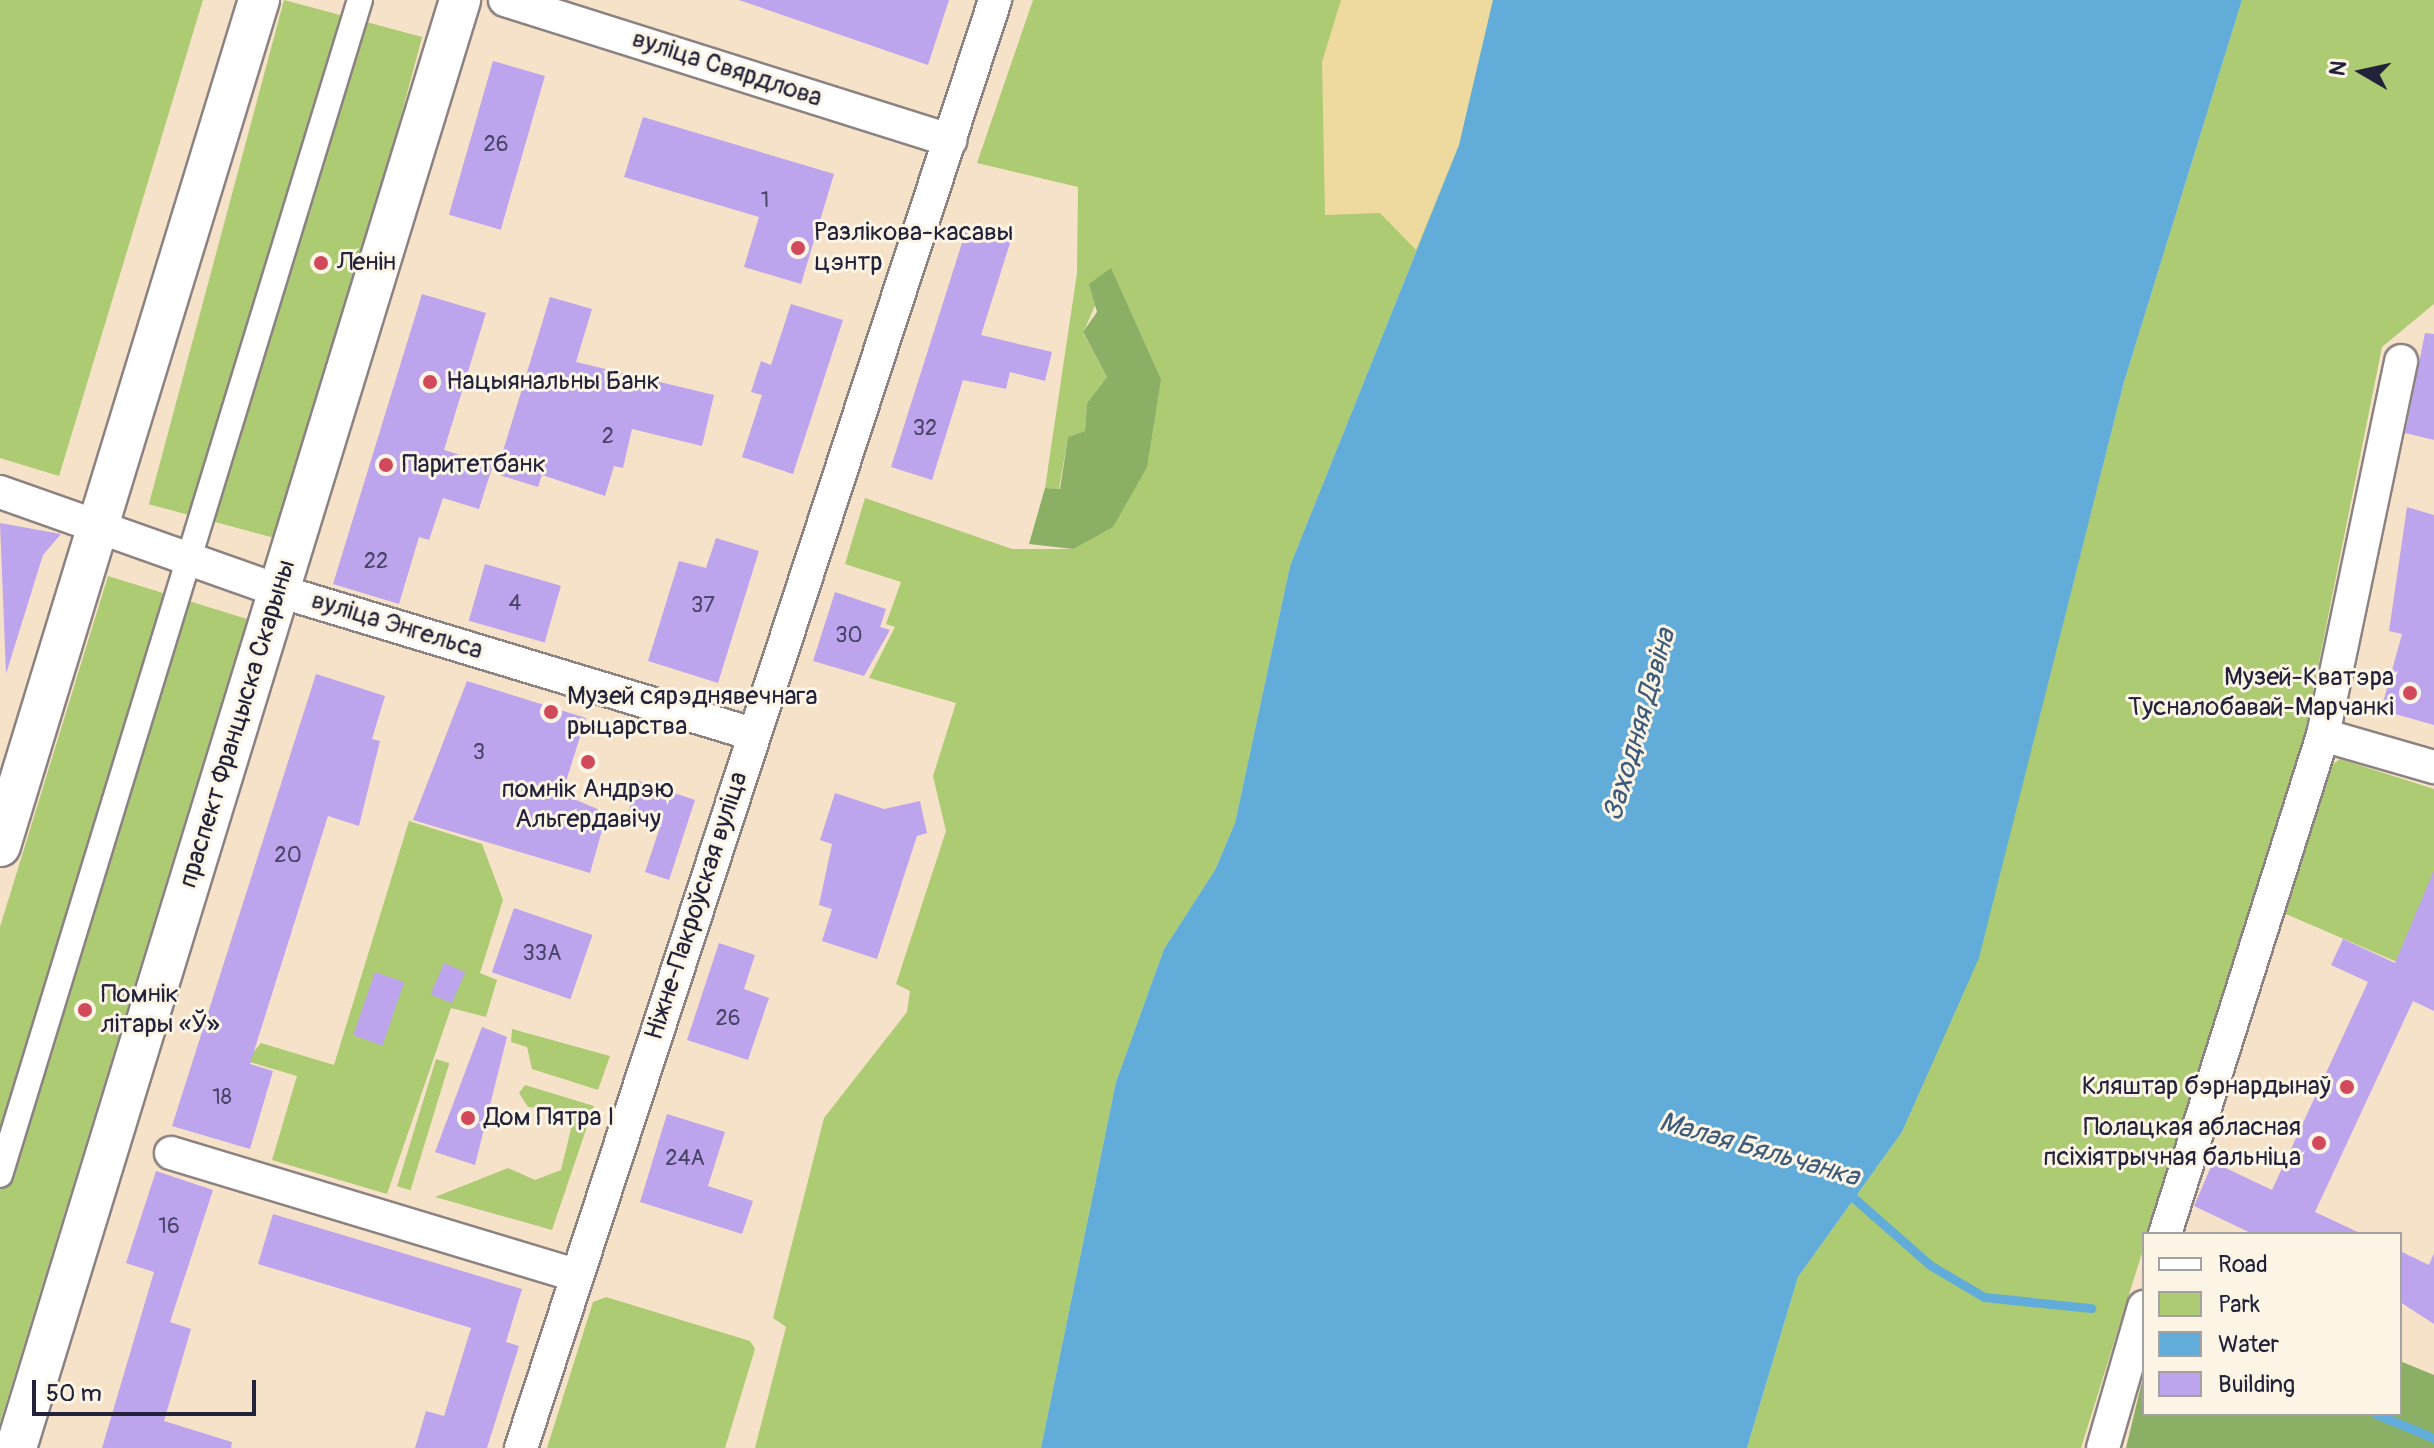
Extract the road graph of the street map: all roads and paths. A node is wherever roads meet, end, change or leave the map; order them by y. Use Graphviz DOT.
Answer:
graph roads {
  1 [pos="259,0"];
  2 [pos="360,0"];
  3 [pos="460,0"];
  4 [pos="505,0"];
  5 [pos="995,0"];
  6 [pos="950,140"];
  7 [pos="2401,361"];
  8 [pos="0,492"];
  9 [pos="99,528"];
  10 [pos="188,556"];
  11 [pos="279,591"];
  12 [pos="754,734"];
  13 [pos="2323,735"];
  14 [pos="2434,767"];
  15 [pos="0,846"];
  16 [pos="171,1153"];
  17 [pos="0,1175"];
  18 [pos="2166,1232"];
  19 [pos="576,1275"];
  20 [pos="2142,1314"];
  21 [pos="16,1448"];
  22 [pos="521,1448"];
  23 [pos="2103,1448"];
  1 -- 9 [label="street"];
  2 -- 10 [label="street"];
  3 -- 11 [label="street, праспект Францыска Скарыны"];
  4 -- 6 [label="street, вуліца Свярдлова"];
  5 -- 6 [label="street, Ніжне-Пакроўская вуліца"];
  6 -- 12 [label="street, Ніжне-Пакроўская вуліца"];
  7 -- 13 [label="street"];
  8 -- 9 [label="street, вуліца Энгельса"];
  9 -- 10 [label="street, вуліца Энгельса"];
  9 -- 15 [label="street"];
  10 -- 11 [label="street, вуліца Энгельса"];
  10 -- 17 [label="street"];
  11 -- 12 [label="street, вуліца Энгельса"];
  11 -- 21 [label="street, праспект Францыска Скарыны"];
  12 -- 19 [label="street, Ніжне-Пакроўская вуліца"];
  13 -- 14 [label="street"];
  13 -- 18 [label="street"];
  16 -- 19 [label="street"];
  19 -- 22 [label="street, Ніжне-Пакроўская вуліца"];
  20 -- 23 [label="street"];
}
